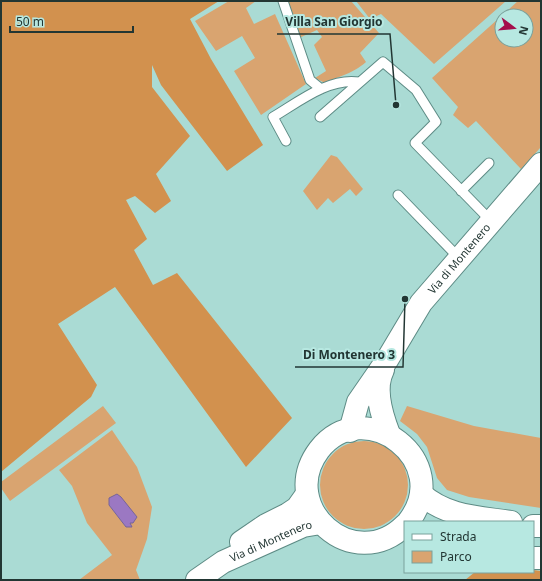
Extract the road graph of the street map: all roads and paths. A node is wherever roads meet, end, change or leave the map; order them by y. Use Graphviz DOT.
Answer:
graph roads {
  1 [pos="283,1"];
  2 [pos="359,82"];
  3 [pos="321,89"];
  4 [pos="320,116"];
  5 [pos="286,141"];
  6 [pos="489,163"];
  7 [pos="541,164"];
  8 [pos="461,191"];
  9 [pos="398,195"];
  10 [pos="491,221"];
  11 [pos="460,258"];
  12 [pos="388,360"];
  13 [pos="350,431"];
  14 [pos="389,434"];
  15 [pos="308,494"];
  16 [pos="421,494"];
  17 [pos="409,521"];
  18 [pos="504,521"];
  19 [pos="321,523"];
  20 [pos="404,527"];
  21 [pos="396,539"];
  22 [pos="223,562"];
  23 [pos="197,580"];
  1 -- 3 [label="lane"];
  2 -- 3 [label="lane"];
  2 -- 4 [label="lane"];
  2 -- 8 [label="lane"];
  3 -- 5 [label="lane"];
  6 -- 8 [label="lane"];
  7 -- 10 [label="street, Via di Montenero"];
  8 -- 10 [label="lane"];
  9 -- 11 [label="lane"];
  10 -- 11 [label="street, Via di Montenero"];
  11 -- 12 [label="street, Via di Montenero"];
  12 -- 13 [label="street, Via di Montenero"];
  12 -- 14 [label="street, Via di Montenero"];
  13 -- 14 [label="street"];
  13 -- 15 [label="street"];
  14 -- 16 [label="street"];
  15 -- 19 [label="street"];
  15 -- 22 [label="street, Via di Montenero"];
  16 -- 17 [label="street"];
  16 -- 18 [label="street"];
  19 -- 21 [label="street"];
  19 -- 22 [label="street, Via di Montenero"];
  20 -- 21 [label="street"];
  22 -- 23 [label="street, Via di Montenero"];
}
